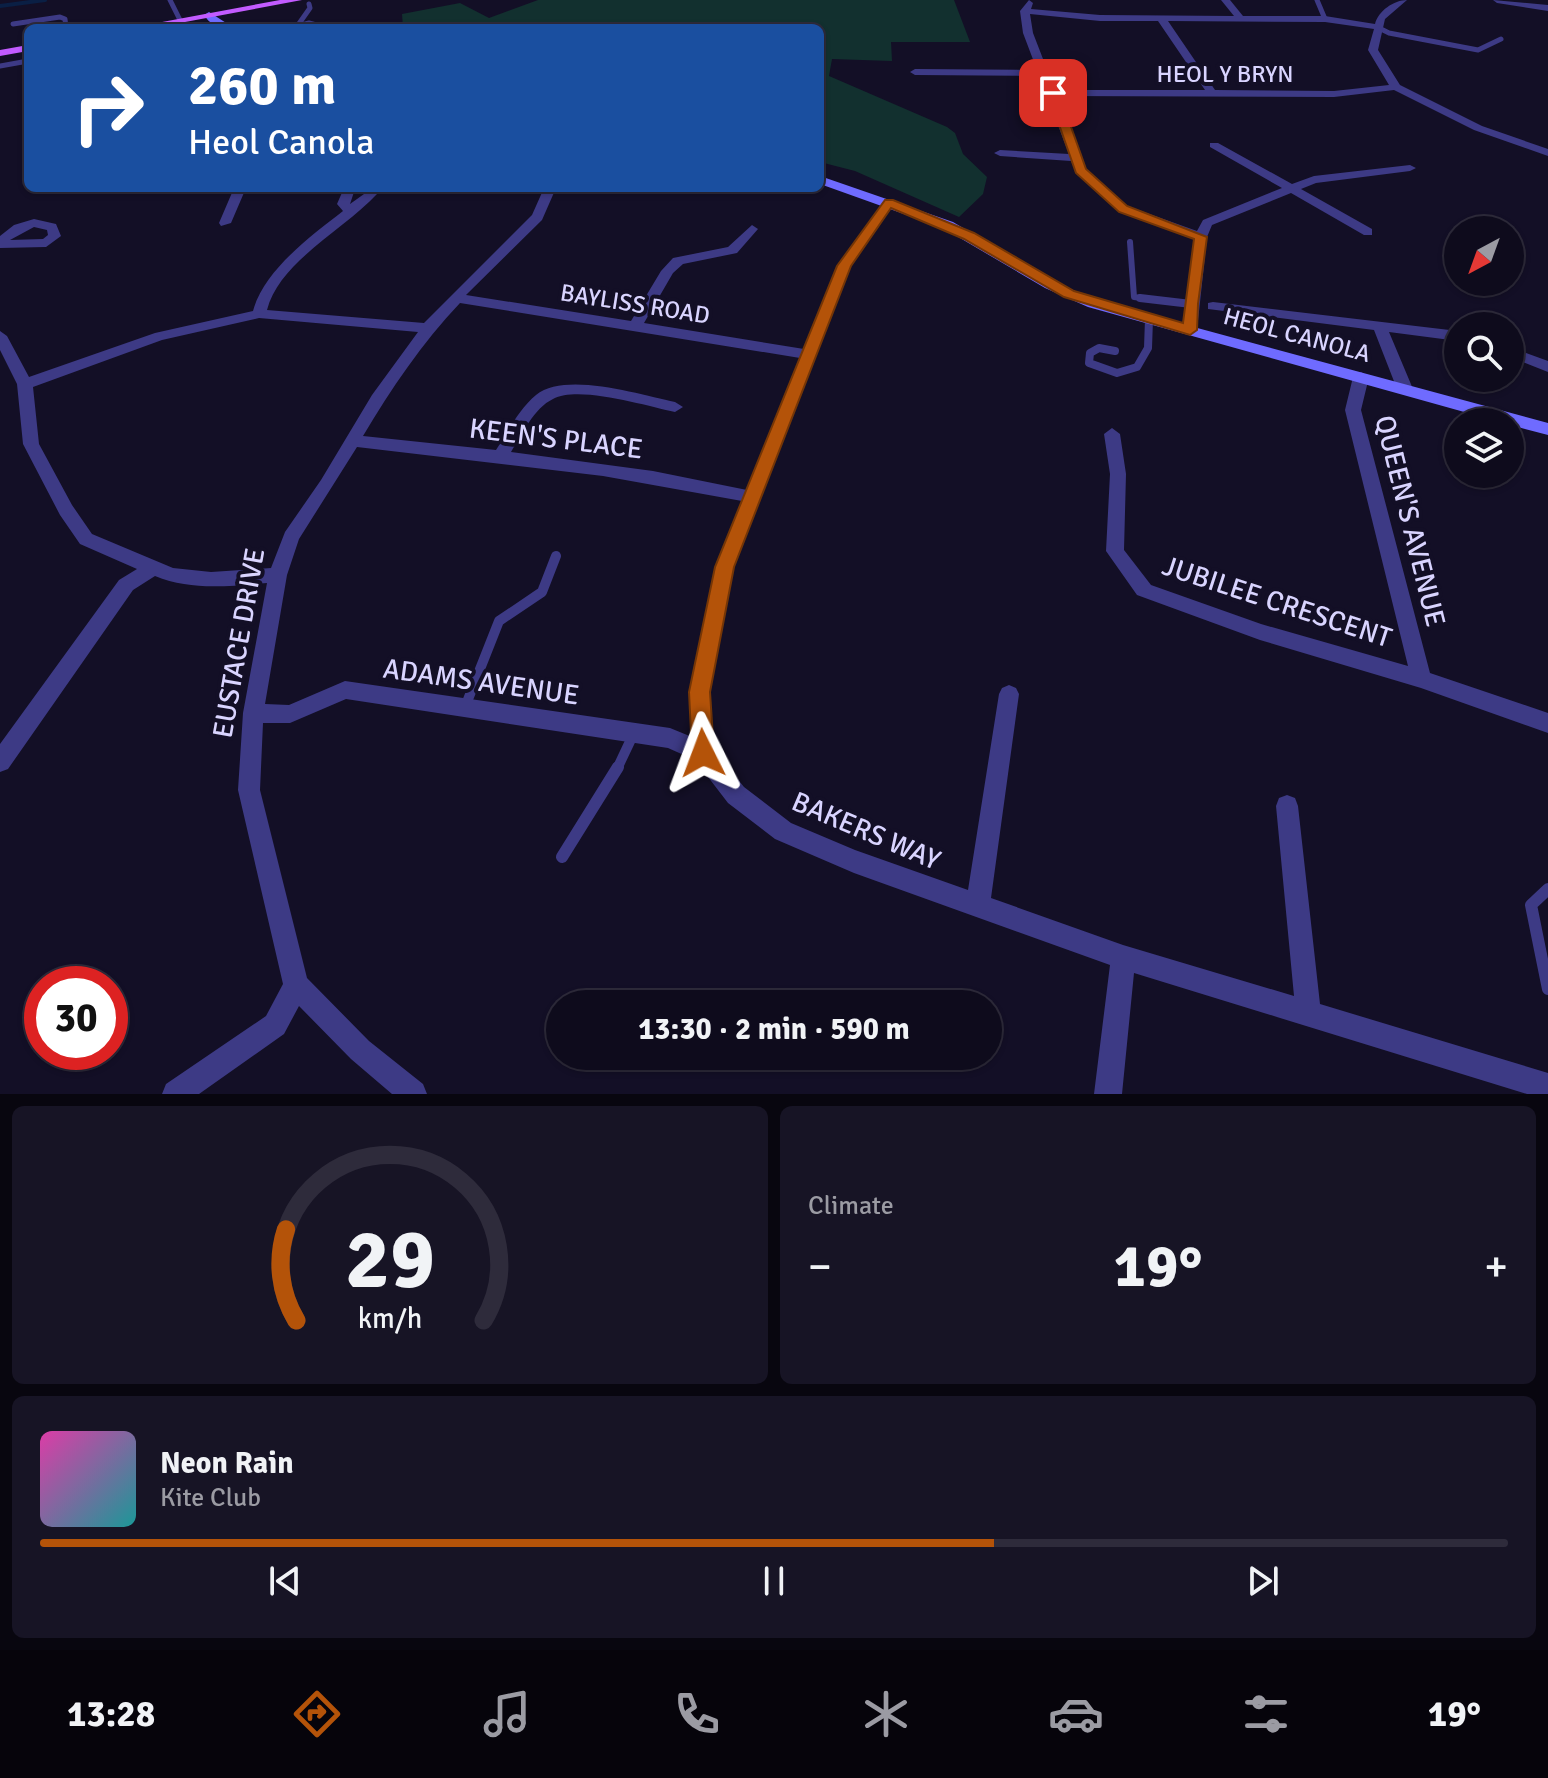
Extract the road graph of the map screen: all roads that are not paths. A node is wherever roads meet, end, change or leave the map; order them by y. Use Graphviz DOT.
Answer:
graph roads {
  1 [pos="170,0"];
  2 [pos="297,0"];
  3 [pos="1225,0"];
  4 [pos="1317,0"];
  5 [pos="1403,0"];
  6 [pos="1497,0"];
  7 [pos="274,2"];
  8 [pos="309,4"];
  9 [pos="1028,6"];
  10 [pos="1548,8"];
  11 [pos="209,15"];
  12 [pos="1161,18"];
  13 [pos="1241,19"];
  14 [pos="1325,19"];
  15 [pos="180,20"];
  16 [pos="13,24"];
  17 [pos="66,24"];
  18 [pos="158,24"];
  19 [pos="220,24"];
  20 [pos="299,24"];
  21 [pos="1377,27"];
  22 [pos="1501,39"];
  23 [pos="24,49"];
  24 [pos="0,53"];
  25 [pos="24,62"];
  26 [pos="0,66"];
  27 [pos="915,72"];
  28 [pos="1043,73"];
  29 [pos="1396,87"];
  30 [pos="1053,93"];
  31 [pos="1213,95"];
  32 [pos="1214,145"];
  33 [pos="1000,153"];
  34 [pos="1548,153"];
  35 [pos="1075,158"];
  36 [pos="1408,171"];
  37 [pos="824,181"];
  38 [pos="1290,189"];
  39 [pos="238,192"];
  40 [pos="348,192"];
  41 [pos="369,192"];
  42 [pos="548,192"];
  43 [pos="889,203"];
  44 [pos="349,210"];
  45 [pos="225,223"];
  46 [pos="752,229"];
  47 [pos="1368,232"];
  48 [pos="1201,237"];
  49 [pos="1130,242"];
  50 [pos="456,298"];
  51 [pos="1191,304"];
  52 [pos="1213,306"];
  53 [pos="259,314"];
  54 [pos="1149,319"];
  55 [pos="635,327"];
  56 [pos="1380,327"];
  57 [pos="428,328"];
  58 [pos="1190,330"];
  59 [pos="1444,334"];
  60 [pos="0,336"];
  61 [pos="1115,351"];
  62 [pos="808,354"];
  63 [pos="1524,358"];
  64 [pos="1548,367"];
  65 [pos="1361,377"];
  66 [pos="25,384"];
  67 [pos="1405,389"];
  68 [pos="675,407"];
  69 [pos="1548,429"];
  70 [pos="1112,434"];
  71 [pos="351,441"];
  72 [pos="500,457"];
  73 [pos="752,497"];
  74 [pos="556,556"];
  75 [pos="153,568"];
  76 [pos="278,575"];
  77 [pos="1421,679"];
  78 [pos="1009,694"];
  79 [pos="465,707"];
  80 [pos="253,713"];
  81 [pos="1548,723"];
  82 [pos="634,733"];
  83 [pos="703,753"];
  84 [pos="0,762"];
  85 [pos="1287,806"];
  86 [pos="562,857"];
  87 [pos="1548,889"];
  88 [pos="978,906"];
  89 [pos="1123,957"];
  90 [pos="296,985"];
  91 [pos="1548,989"];
  92 [pos="1308,1012"];
  93 [pos="1548,1087"];
  94 [pos="176,1094"];
  95 [pos="413,1094"];
  96 [pos="1108,1094"];
  1 -- 15 [label="lane"];
  2 -- 7 [label="main road"];
  3 -- 13 [label="street"];
  4 -- 14 [label="lane"];
  5 -- 21 [label="street"];
  6 -- 10 [label="street"];
  7 -- 11 [label="main road"];
  8 -- 20 [label="lane"];
  9 -- 12 [label="street"];
  9 -- 28 [label="street"];
  11 -- 15 [label="main road"];
  11 -- 19 [label="street"];
  12 -- 13 [label="street"];
  12 -- 31 [label="street"];
  13 -- 14 [label="street"];
  14 -- 21 [label="street"];
  15 -- 18 [label="main road"];
  16 -- 17 [label="lane"];
  21 -- 22 [label="lane"];
  21 -- 29 [label="street"];
  23 -- 24 [label="main road"];
  25 -- 26 [label="lane"];
  27 -- 28 [label="street"];
  28 -- 30 [label="street"];
  29 -- 31 [label="street, HEOL Y BRYN"];
  29 -- 34 [label="street"];
  30 -- 31 [label="street, HEOL Y BRYN"];
  30 -- 35 [label="street"];
  32 -- 38 [label="street"];
  33 -- 35 [label="street"];
  35 -- 48 [label="street"];
  36 -- 38 [label="street"];
  37 -- 43 [label="street, HEOL CANOLA"];
  38 -- 47 [label="street"];
  38 -- 48 [label="street"];
  39 -- 45 [label="street"];
  40 -- 44 [label="street"];
  41 -- 44 [label="street"];
  42 -- 50 [label="street, EUSTACE DRIVE"];
  43 -- 54 [label="street, HEOL CANOLA"];
  43 -- 62 [label="street"];
  44 -- 53 [label="street"];
  46 -- 55 [label="street"];
  48 -- 51 [label="street"];
  49 -- 51 [label="lane"];
  50 -- 55 [label="street, BAYLISS ROAD"];
  50 -- 57 [label="street, EUSTACE DRIVE"];
  51 -- 58 [label="street"];
  52 -- 56 [label="street"];
  53 -- 57 [label="street"];
  53 -- 66 [label="street"];
  54 -- 58 [label="street, HEOL CANOLA"];
  54 -- 61 [label="lane"];
  55 -- 62 [label="street, BAYLISS ROAD"];
  56 -- 59 [label="street"];
  56 -- 67 [label="street"];
  57 -- 71 [label="street, EUSTACE DRIVE"];
  58 -- 65 [label="street, HEOL CANOLA"];
  60 -- 66 [label="street"];
  62 -- 73 [label="street"];
  63 -- 64 [label="street"];
  65 -- 67 [label="street, HEOL CANOLA"];
  65 -- 77 [label="street, QUEEN'S AVENUE"];
  66 -- 75 [label="street"];
  67 -- 69 [label="street, HEOL CANOLA"];
  68 -- 72 [label="street"];
  70 -- 77 [label="street, JUBILEE CRESCENT"];
  71 -- 72 [label="street, KEEN'S PLACE"];
  71 -- 76 [label="street, EUSTACE DRIVE"];
  72 -- 73 [label="street, KEEN'S PLACE"];
  73 -- 83 [label="street"];
  74 -- 79 [label="lane"];
  75 -- 76 [label="street"];
  75 -- 84 [label="street"];
  76 -- 80 [label="street, EUSTACE DRIVE"];
  77 -- 81 [label="street, JUBILEE CRESCENT"];
  78 -- 88 [label="street"];
  79 -- 80 [label="street, ADAMS AVENUE"];
  79 -- 82 [label="street, ADAMS AVENUE"];
  80 -- 90 [label="street, EUSTACE DRIVE"];
  82 -- 83 [label="street, ADAMS AVENUE"];
  82 -- 86 [label="lane"];
  83 -- 88 [label="street, BAKERS WAY"];
  85 -- 92 [label="street"];
  87 -- 91 [label="lane"];
  88 -- 89 [label="street, BAKERS WAY"];
  89 -- 92 [label="street, BAKERS WAY"];
  89 -- 96 [label="street"];
  90 -- 94 [label="street"];
  90 -- 95 [label="street"];
  92 -- 93 [label="street, BAKERS WAY"];
}
